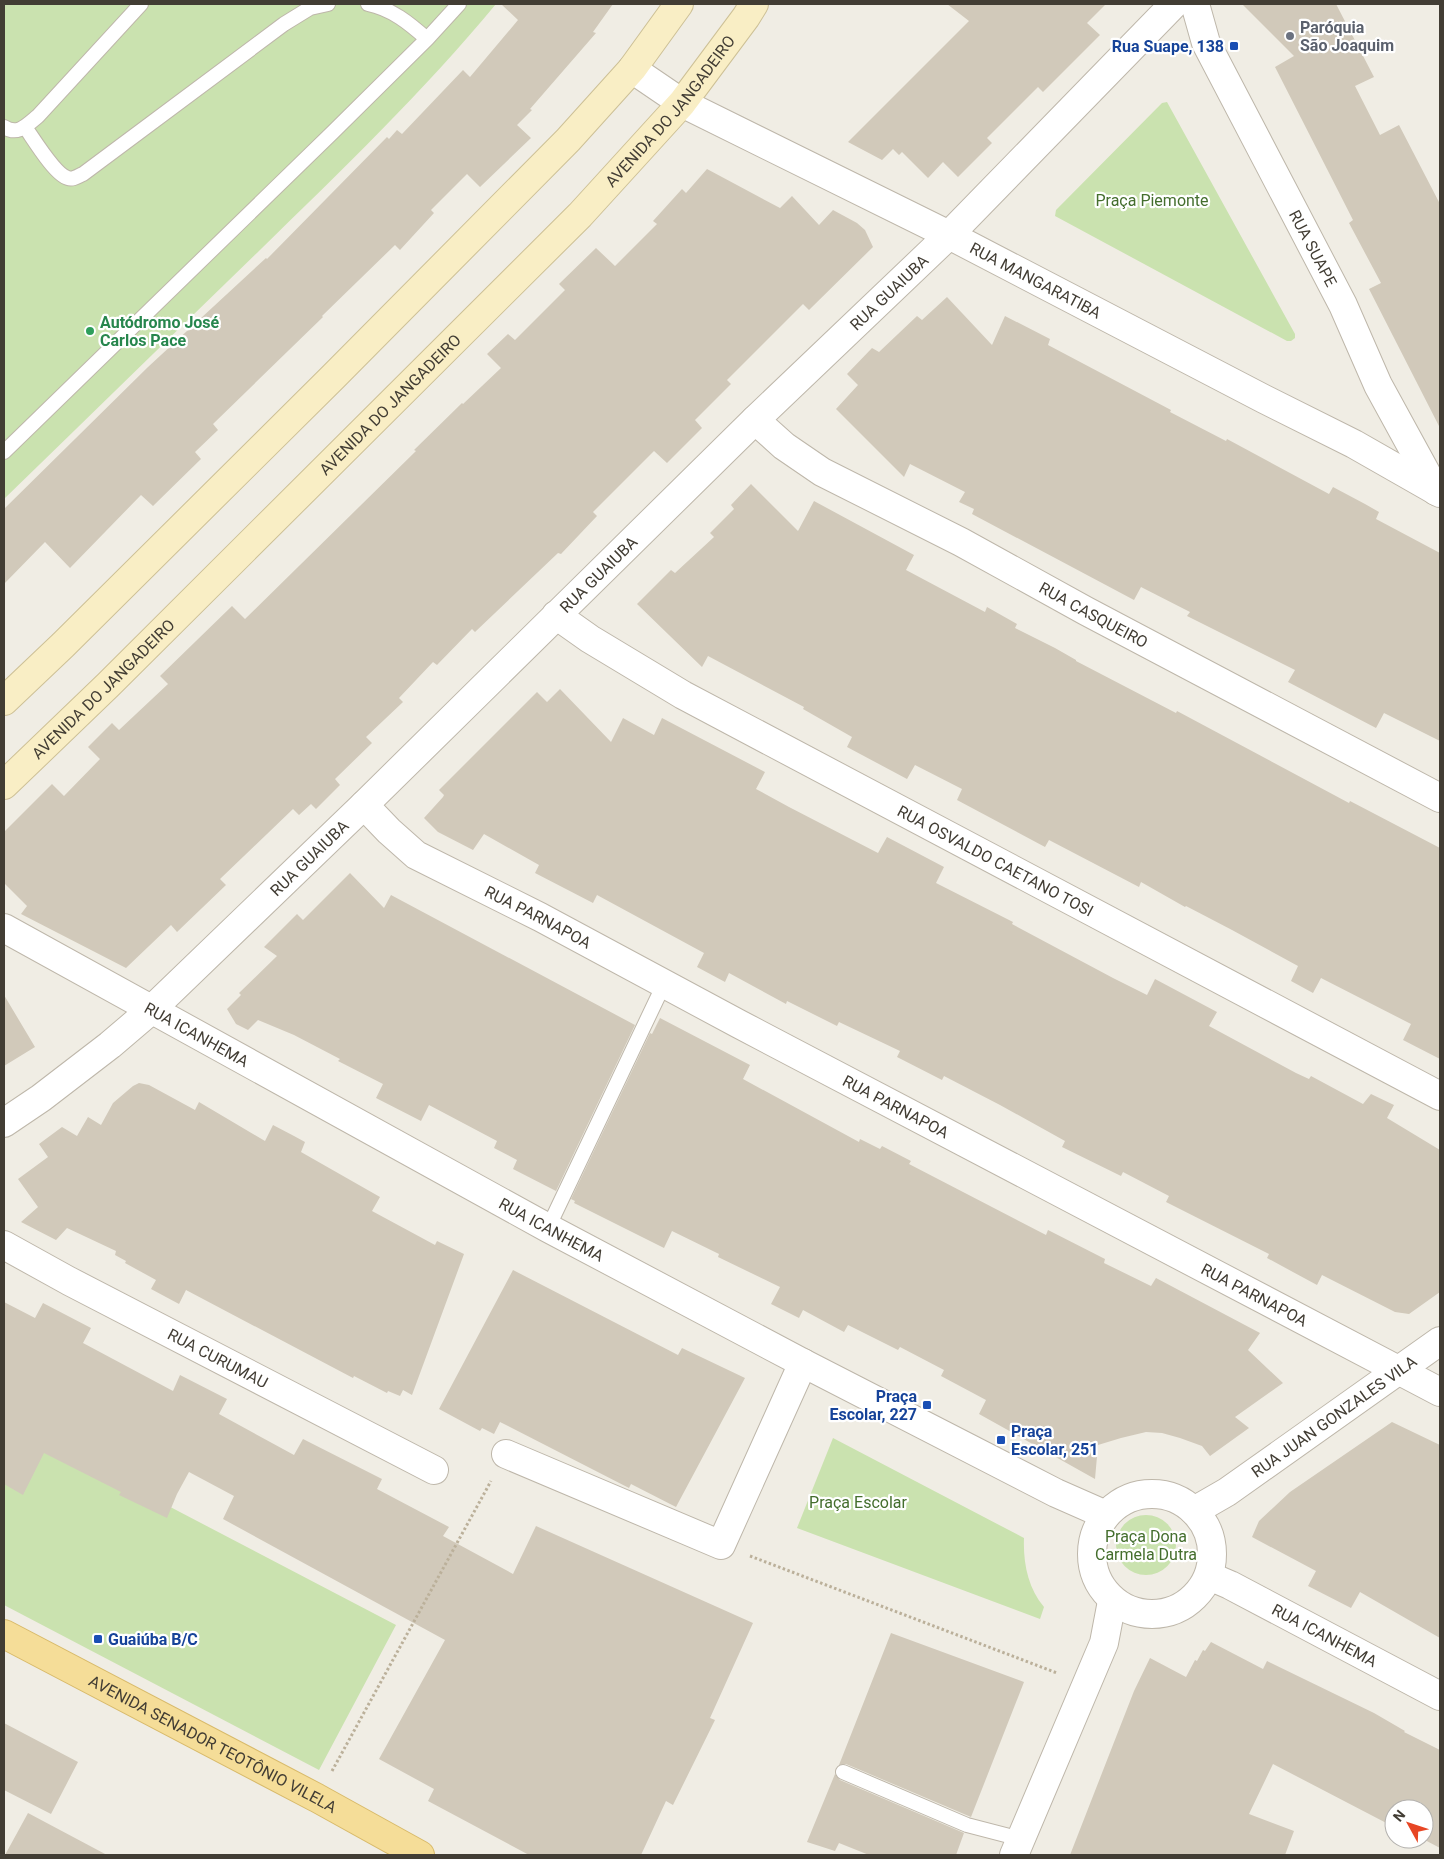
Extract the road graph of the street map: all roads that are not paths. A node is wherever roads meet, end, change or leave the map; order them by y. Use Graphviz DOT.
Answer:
graph roads {
  1 [pos="141,4"];
  2 [pos="328,4"];
  3 [pos="368,4"];
  4 [pos="459,4"];
  5 [pos="679,4"];
  6 [pos="754,4"];
  7 [pos="1174,4"];
  8 [pos="1195,4"];
  9 [pos="427,39"];
  10 [pos="632,69"];
  11 [pos="682,103"];
  12 [pos="4,127"];
  13 [pos="25,127"];
  14 [pos="949,235"];
  15 [pos="755,420"];
  16 [pos="4,452"];
  17 [pos="1438,492"];
  18 [pos="556,615"];
  19 [pos="4,701"];
  20 [pos="4,785"];
  21 [pos="1440,798"];
  22 [pos="364,805"];
  23 [pos="4,928"];
  24 [pos="664,984"];
  25 [pos="151,1010"];
  26 [pos="1440,1096"];
  27 [pos="4,1123"];
  28 [pos="548,1228"];
  29 [pos="4,1245"];
  30 [pos="1440,1341"];
  31 [pos="803,1363"];
  32 [pos="1399,1371"];
  33 [pos="1440,1392"];
  34 [pos="506,1454"];
  35 [pos="434,1470"];
  36 [pos="1227,1492"];
  37 [pos="1194,1511"];
  38 [pos="1106,1515"];
  39 [pos="1209,1534"];
  40 [pos="1209,1576"];
  41 [pos="1112,1601"];
  42 [pos="1148,1615"];
  43 [pos="4,1634"];
  44 [pos="1104,1644"];
  45 [pos="1440,1696"];
  46 [pos="843,1772"];
  47 [pos="1018,1847"];
  48 [pos="420,1855"];
  1 -- 13 [label="lane"];
  2 -- 13 [label="lane"];
  3 -- 9 [label="lane"];
  4 -- 9 [label="lane"];
  5 -- 10 [label="street"];
  6 -- 11 [label="street, AVENIDA DO JANGADEIRO"];
  7 -- 14 [label="street, RUA GUAIUBA"];
  8 -- 17 [label="street, RUA SUAPE"];
  9 -- 16 [label="lane"];
  10 -- 11 [label="street, RUA MANGARATIBA"];
  10 -- 19 [label="street"];
  11 -- 14 [label="street, RUA MANGARATIBA"];
  11 -- 20 [label="street, AVENIDA DO JANGADEIRO"];
  12 -- 13 [label="lane"];
  14 -- 15 [label="street, RUA GUAIUBA"];
  14 -- 17 [label="street, RUA MANGARATIBA"];
  15 -- 18 [label="street, RUA GUAIUBA"];
  15 -- 21 [label="street, RUA CASQUEIRO"];
  18 -- 22 [label="street, RUA GUAIUBA"];
  18 -- 26 [label="street, RUA OSVALDO CAETANO TOSI"];
  22 -- 24 [label="street, RUA PARNAPOA"];
  22 -- 25 [label="street, RUA GUAIUBA"];
  23 -- 25 [label="street, RUA ICANHEMA"];
  24 -- 28 [label="lane"];
  24 -- 32 [label="street, RUA PARNAPOA"];
  25 -- 27 [label="street, RUA GUAIUBA"];
  25 -- 28 [label="street, RUA ICANHEMA"];
  28 -- 31 [label="street, RUA ICANHEMA"];
  29 -- 35 [label="street, RUA CURUMAU"];
  30 -- 32 [label="street, RUA JUAN GONZALES VILA"];
  31 -- 34 [label="street"];
  31 -- 38 [label="street, RUA ICANHEMA"];
  32 -- 33 [label="street, RUA PARNAPOA"];
  32 -- 36 [label="street, RUA JUAN GONZALES VILA"];
  36 -- 37 [label="street, RUA JUAN GONZALES VILA"];
  36 -- 39 [label="street"];
  37 -- 38 [label="street"];
  37 -- 39 [label="street"];
  38 -- 41 [label="street"];
  39 -- 40 [label="street"];
  40 -- 42 [label="street"];
  40 -- 45 [label="street, RUA ICANHEMA"];
  41 -- 42 [label="street"];
  41 -- 44 [label="street"];
  42 -- 44 [label="street"];
  43 -- 48 [label="main road, AVENIDA SENADOR TEOTÔNIO VILELA"];
  44 -- 47 [label="street"];
  46 -- 47 [label="lane"];
}
